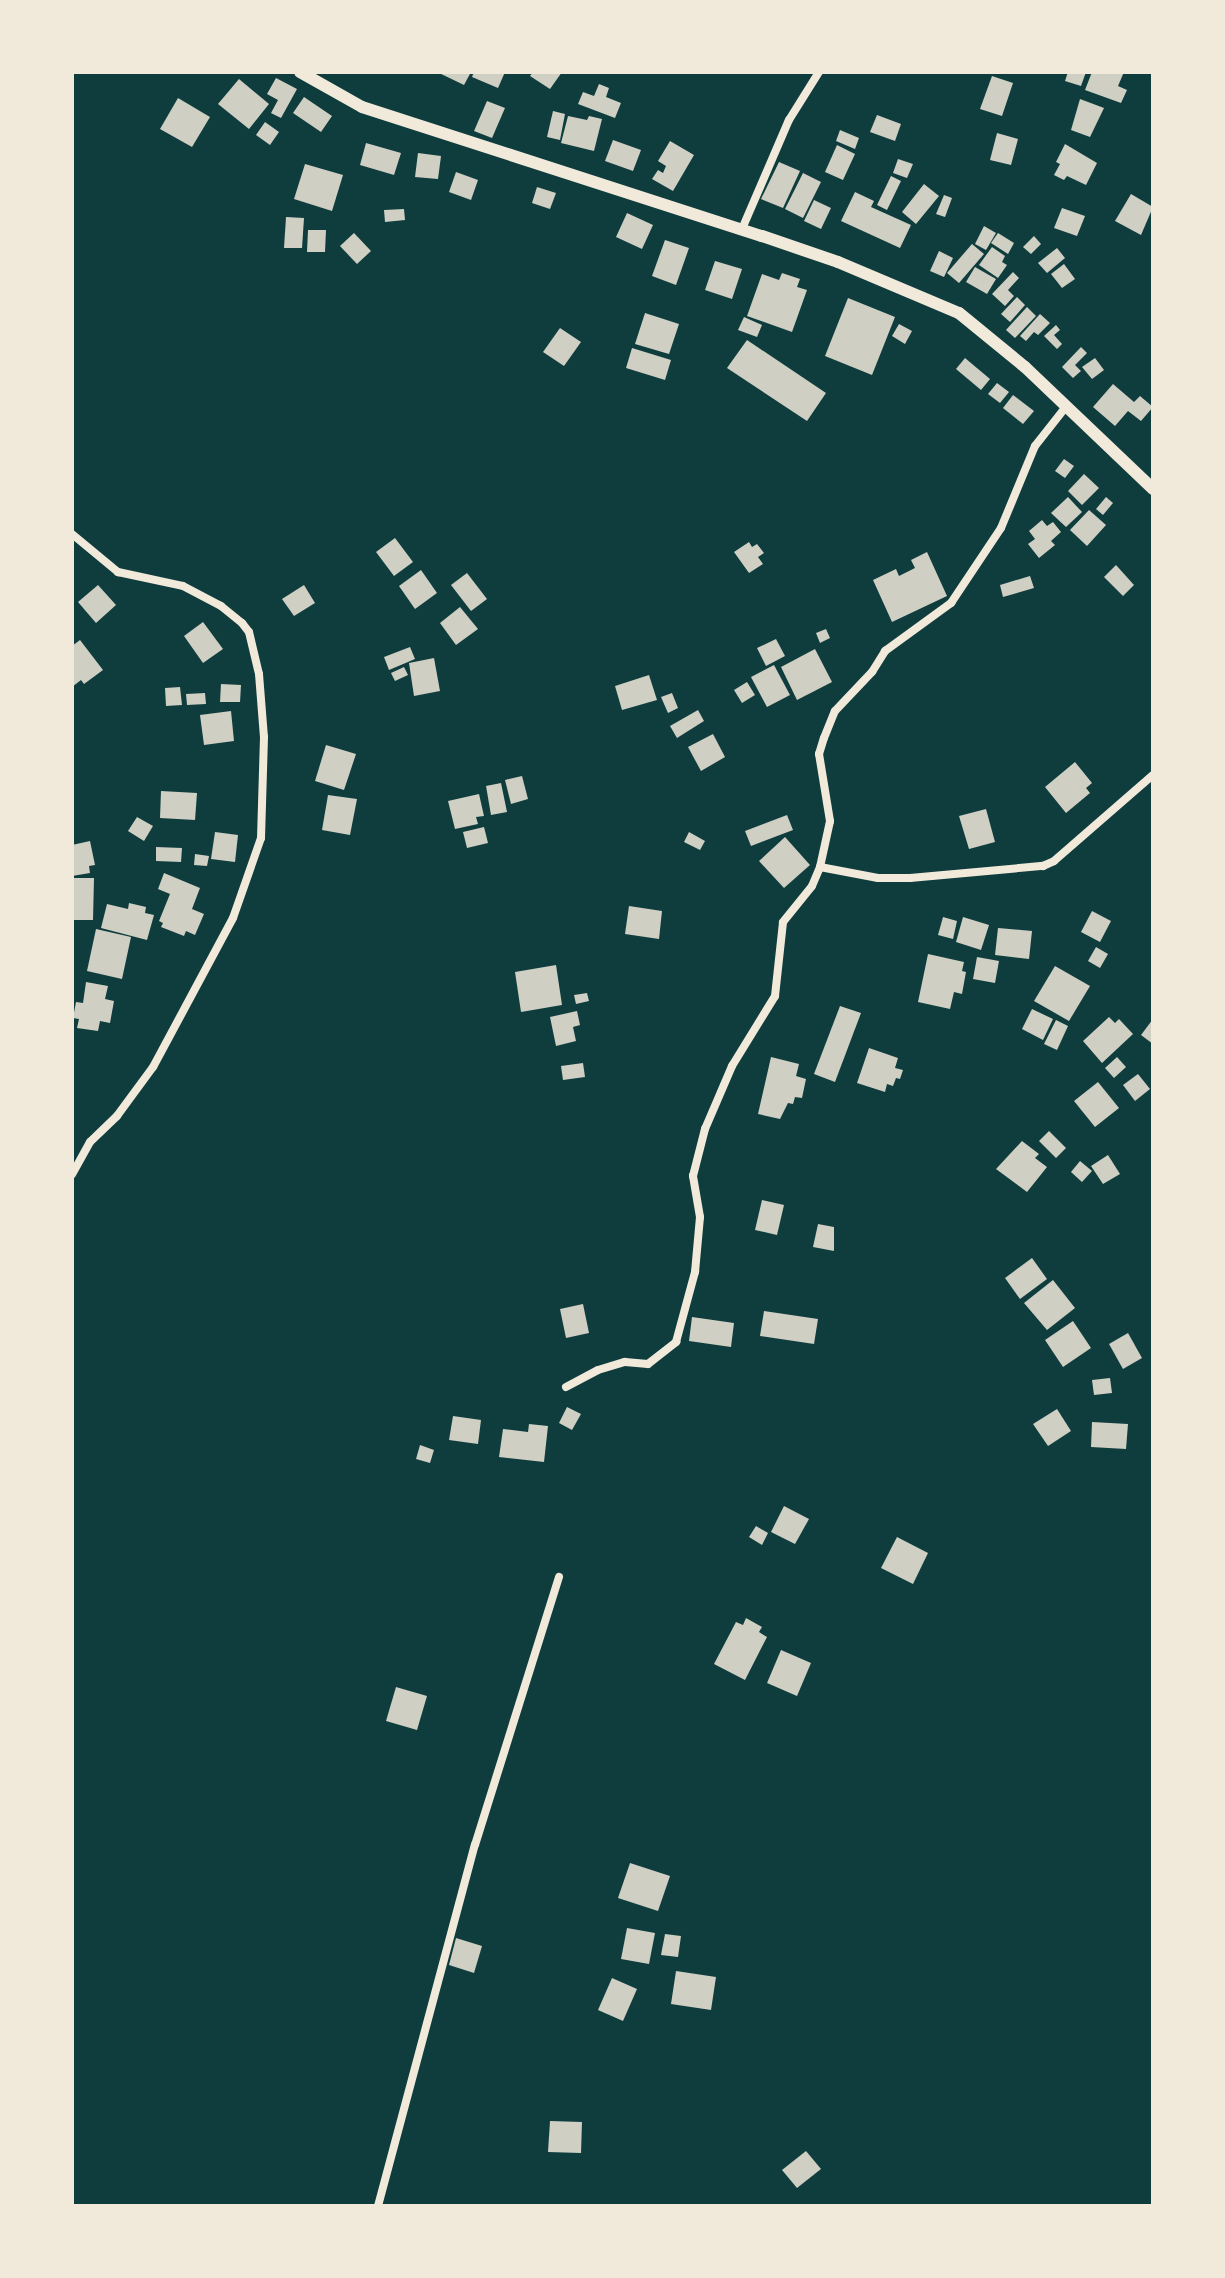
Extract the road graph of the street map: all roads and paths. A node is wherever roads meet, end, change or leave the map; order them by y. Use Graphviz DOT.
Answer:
graph roads {
  1 [pos="300,72"];
  2 [pos="819,72"];
  3 [pos="742,229"];
  4 [pos="1065,408"];
  5 [pos="1153,489"];
  6 [pos="72,534"];
  7 [pos="1153,775"];
  8 [pos="820,867"];
  9 [pos="72,1174"];
  10 [pos="566,1387"];
  11 [pos="559,1577"];
  12 [pos="378,2206"];
  1 -- 3 [label="main road"];
  2 -- 3 [label="street"];
  3 -- 4 [label="main road"];
  4 -- 5 [label="main road"];
  4 -- 8 [label="street"];
  6 -- 9 [label="street"];
  7 -- 8 [label="street"];
  8 -- 10 [label="street"];
  11 -- 12 [label="street"];
}
